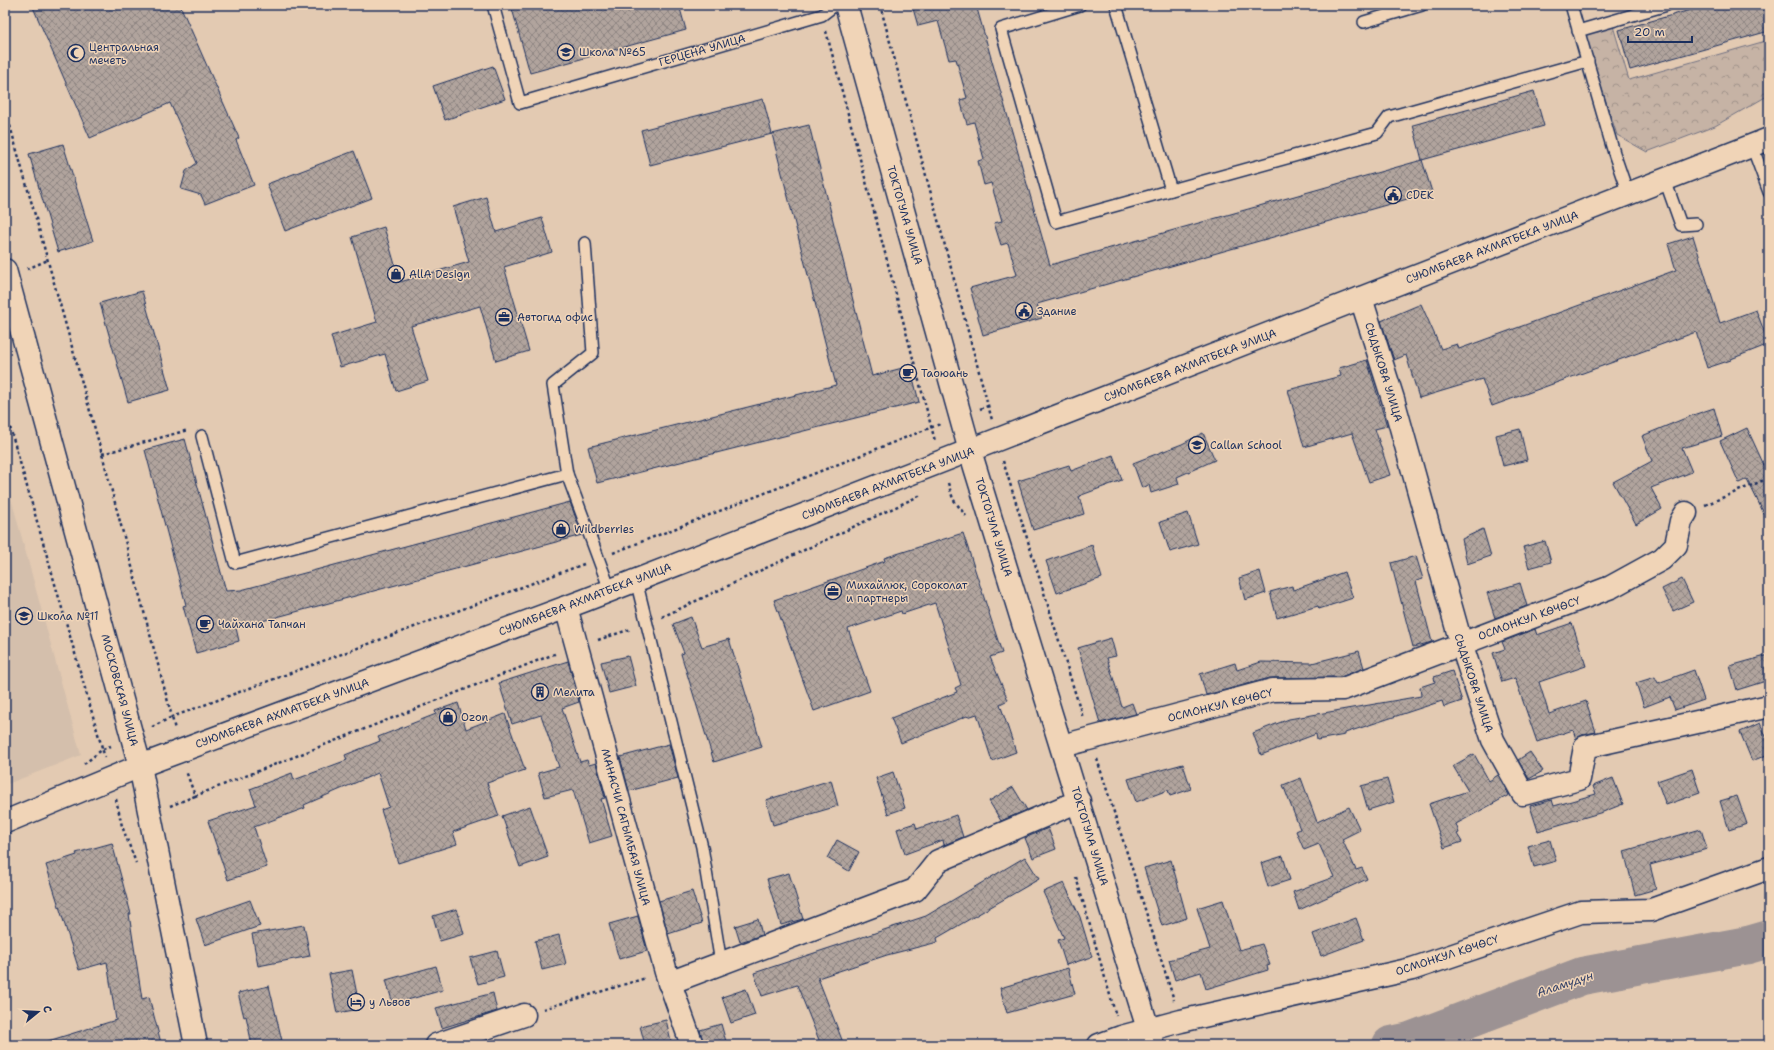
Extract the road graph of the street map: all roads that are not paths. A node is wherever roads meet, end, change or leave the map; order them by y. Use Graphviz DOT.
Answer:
graph roads {
  1 [pos="494,5"];
  2 [pos="835,5"];
  3 [pos="846,5"];
  4 [pos="1080,5"];
  5 [pos="1116,5"];
  6 [pos="1422,5"];
  7 [pos="1571,5"];
  8 [pos="1667,5"];
  9 [pos="1364,22"];
  10 [pos="1578,30"];
  11 [pos="1588,61"];
  12 [pos="1761,142"];
  13 [pos="1665,180"];
  14 [pos="1171,190"];
  15 [pos="1769,192"];
  16 [pos="1628,194"];
  17 [pos="1696,224"];
  18 [pos="585,243"];
  19 [pos="5,270"];
  20 [pos="1361,298"];
  21 [pos="202,436"];
  22 [pos="970,451"];
  23 [pos="567,474"];
  24 [pos="1686,513"];
  25 [pos="636,580"];
  26 [pos="610,590"];
  27 [pos="566,607"];
  28 [pos="1461,643"];
  29 [pos="1769,706"];
  30 [pos="1062,746"];
  31 [pos="140,766"];
  32 [pos="1079,801"];
  33 [pos="5,822"];
  34 [pos="1769,868"];
  35 [pos="721,963"];
  36 [pos="668,977"];
  37 [pos="524,1015"];
  38 [pos="1151,1037"];
  39 [pos="461,1041"];
  40 [pos="196,1045"];
  41 [pos="436,1045"];
  42 [pos="692,1045"];
  43 [pos="1099,1045"];
  1 -- 2 [label="lane, ГЕРЦЕНА УЛИЦА"];
  3 -- 22 [label="street, ТОКТОГУЛА УЛИЦА"];
  4 -- 14 [label="lane"];
  5 -- 14 [label="lane"];
  6 -- 9 [label="lane"];
  7 -- 10 [label="lane"];
  8 -- 10 [label="lane"];
  10 -- 11 [label="lane"];
  11 -- 14 [label="lane"];
  11 -- 16 [label="lane"];
  12 -- 13 [label="street, СУЮМБАЕВА АХМАТБЕКА УЛИЦА"];
  12 -- 15 [label="lane"];
  13 -- 16 [label="street, СУЮМБАЕВА АХМАТБЕКА УЛИЦА"];
  13 -- 17 [label="lane"];
  16 -- 20 [label="street, СУЮМБАЕВА АХМАТБЕКА УЛИЦА"];
  18 -- 23 [label="lane"];
  19 -- 31 [label="street, МОСКОВСКАЯ УЛИЦА"];
  20 -- 22 [label="street, СУЮМБАЕВА АХМАТБЕКА УЛИЦА"];
  20 -- 28 [label="street, СЫДЫКОВА УЛИЦА"];
  21 -- 23 [label="lane"];
  22 -- 25 [label="street, СУЮМБАЕВА АХМАТБЕКА УЛИЦА"];
  22 -- 30 [label="street, ТОКТОГУЛА УЛИЦА"];
  23 -- 26 [label="lane"];
  24 -- 28 [label="street, ОСМОНКУЛ КӨЧӨСҮ"];
  25 -- 26 [label="street, СУЮМБАЕВА АХМАТБЕКА УЛИЦА"];
  25 -- 35 [label="lane"];
  26 -- 27 [label="street, СУЮМБАЕВА АХМАТБЕКА УЛИЦА"];
  27 -- 31 [label="street, СУЮМБАЕВА АХМАТБЕКА УЛИЦА"];
  27 -- 36 [label="street, МАНАСЧИ САГЫМБАЯ УЛИЦА"];
  28 -- 29 [label="street, СЫДЫКОВА УЛИЦА"];
  28 -- 30 [label="street, ОСМОНКУЛ КӨЧӨСҮ"];
  30 -- 32 [label="street, ТОКТОГУЛА УЛИЦА"];
  31 -- 33 [label="street, СУЮМБАЕВА АХМАТБЕКА УЛИЦА"];
  31 -- 40 [label="street, МОСКОВСКАЯ УЛИЦА"];
  32 -- 35 [label="street"];
  32 -- 38 [label="street, ТОКТОГУЛА УЛИЦА"];
  34 -- 38 [label="street, ОСМОНКУЛ КӨЧӨСҮ"];
  35 -- 36 [label="street"];
  36 -- 42 [label="street, МАНАСЧИ САГЫМБАЯ УЛИЦА"];
  37 -- 39 [label="street"];
  38 -- 43 [label="street, ОСМОНКУЛ КӨЧӨСҮ"];
  39 -- 41 [label="street"];
}
